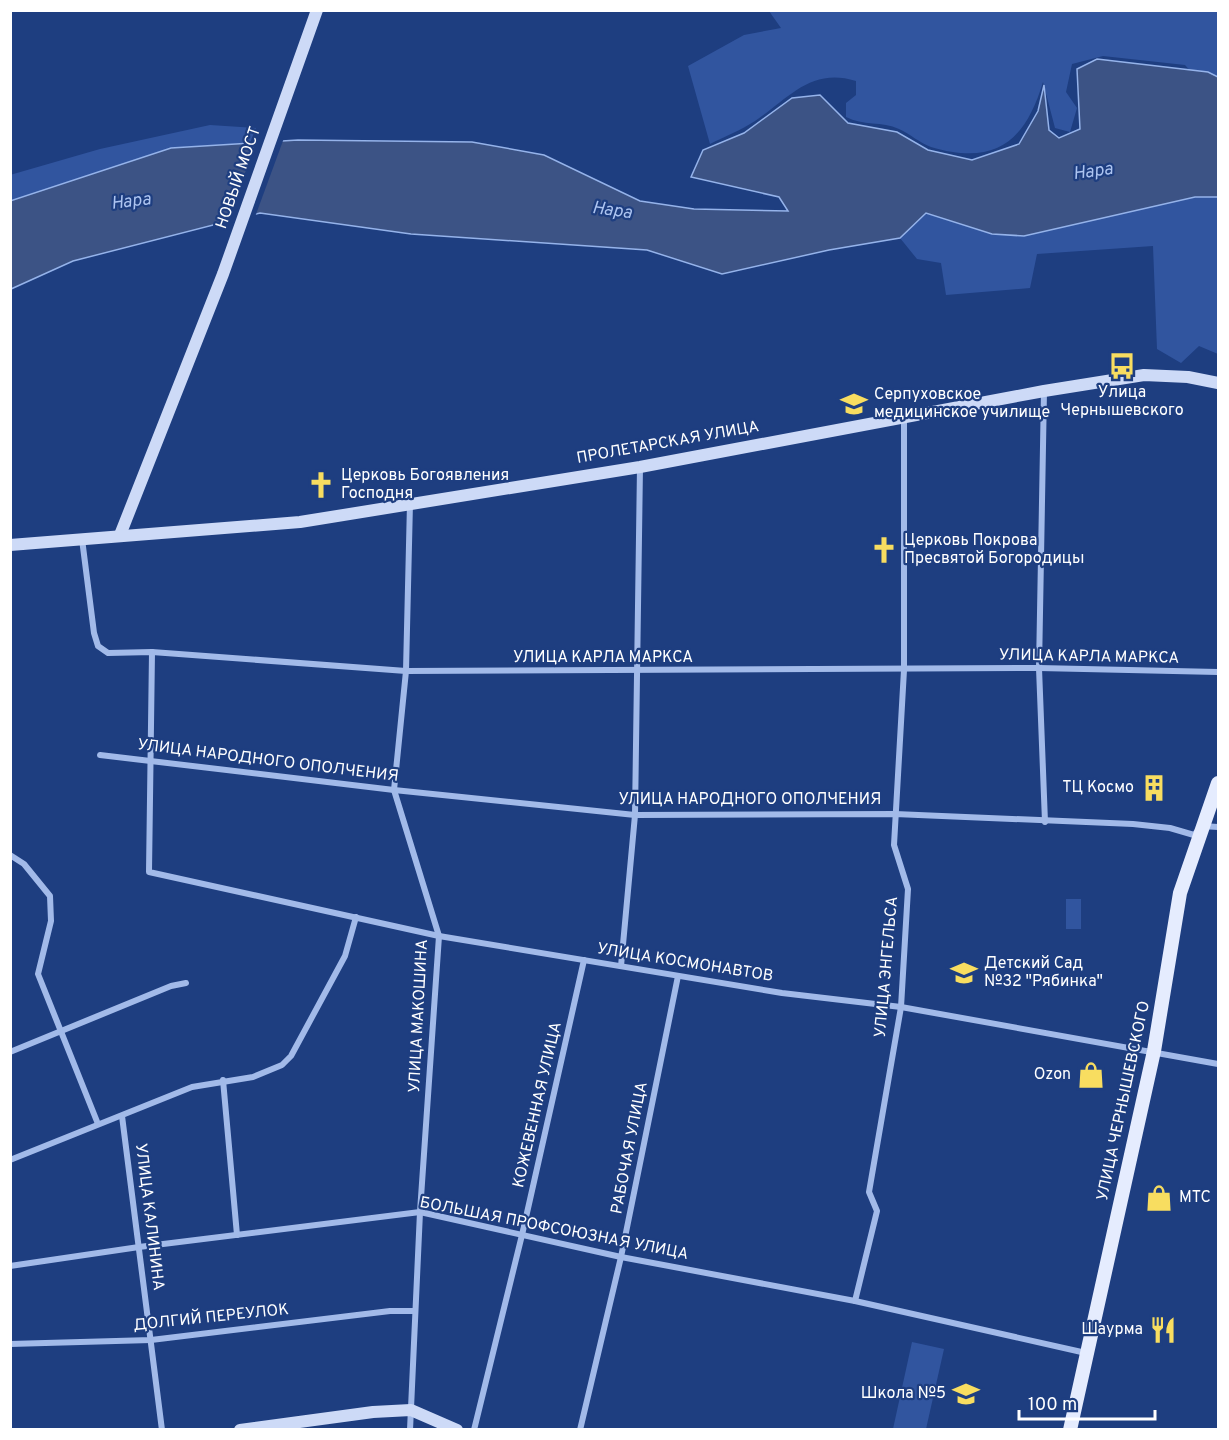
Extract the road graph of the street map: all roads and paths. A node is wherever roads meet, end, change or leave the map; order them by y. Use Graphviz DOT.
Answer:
graph roads {
  1 [pos="317,10"];
  2 [pos="1216,381"];
  3 [pos="1044,391"];
  4 [pos="904,416"];
  5 [pos="640,467"];
  6 [pos="410,503"];
  7 [pos="120,535"];
  8 [pos="82,540"];
  9 [pos="10,545"];
  10 [pos="152,652"];
  11 [pos="1039,668"];
  12 [pos="904,670"];
  13 [pos="406,671"];
  14 [pos="637,671"];
  15 [pos="1218,672"];
  16 [pos="100,755"];
  17 [pos="150,760"];
  18 [pos="1218,783"];
  19 [pos="394,790"];
  20 [pos="895,814"];
  21 [pos="635,815"];
  22 [pos="1045,822"];
  23 [pos="1202,826"];
  24 [pos="1218,827"];
  25 [pos="10,855"];
  26 [pos="356,917"];
  27 [pos="439,936"];
  28 [pos="584,960"];
  29 [pos="621,966"];
  30 [pos="678,976"];
  31 [pos="186,983"];
  32 [pos="901,1007"];
  33 [pos="59,1031"];
  34 [pos="1154,1051"];
  35 [pos="10,1052"];
  36 [pos="1218,1064"];
  37 [pos="223,1080"];
  38 [pos="122,1116"];
  39 [pos="98,1125"];
  40 [pos="10,1160"];
  41 [pos="420,1212"];
  42 [pos="237,1235"];
  43 [pos="522,1235"];
  44 [pos="139,1247"];
  45 [pos="621,1257"];
  46 [pos="10,1266"];
  47 [pos="855,1301"];
  48 [pos="414,1311"];
  49 [pos="151,1340"];
  50 [pos="10,1344"];
  51 [pos="1086,1353"];
  52 [pos="411,1410"];
  53 [pos="162,1430"];
  54 [pos="240,1430"];
  55 [pos="410,1430"];
  56 [pos="457,1430"];
  57 [pos="474,1430"];
  58 [pos="580,1430"];
  59 [pos="1070,1430"];
  1 -- 7 [label="street, НОВЫЙ МОСТ"];
  2 -- 3 [label="street, ПРОЛЕТАРСКАЯ УЛИЦА"];
  3 -- 4 [label="street, ПРОЛЕТАРСКАЯ УЛИЦА"];
  3 -- 11 [label="street"];
  4 -- 5 [label="street, ПРОЛЕТАРСКАЯ УЛИЦА"];
  4 -- 12 [label="street, УЛИЦА ЭНГЕЛЬСА"];
  5 -- 6 [label="street, ПРОЛЕТАРСКАЯ УЛИЦА"];
  5 -- 14 [label="street"];
  6 -- 7 [label="street, ПРОЛЕТАРСКАЯ УЛИЦА"];
  6 -- 13 [label="street, УЛИЦА МАКОШИНА"];
  7 -- 8 [label="street, ПРОЛЕТАРСКАЯ УЛИЦА"];
  8 -- 9 [label="street, ПРОЛЕТАРСКАЯ УЛИЦА"];
  8 -- 10 [label="street, УЛИЦА КАРЛА МАРКСА"];
  10 -- 13 [label="street, УЛИЦА КАРЛА МАРКСА"];
  10 -- 17 [label="street"];
  11 -- 12 [label="street, УЛИЦА КАРЛА МАРКСА"];
  11 -- 15 [label="street, УЛИЦА КАРЛА МАРКСА"];
  11 -- 22 [label="street"];
  12 -- 14 [label="street, УЛИЦА КАРЛА МАРКСА"];
  12 -- 20 [label="street, УЛИЦА ЭНГЕЛЬСА"];
  13 -- 14 [label="street, УЛИЦА КАРЛА МАРКСА"];
  13 -- 19 [label="street, УЛИЦА МАКОШИНА"];
  14 -- 21 [label="street"];
  16 -- 17 [label="street, УЛИЦА НАРОДНОГО ОПОЛЧЕНИЯ"];
  17 -- 19 [label="street, УЛИЦА НАРОДНОГО ОПОЛЧЕНИЯ"];
  17 -- 26 [label="street, УЛИЦА КОСМОНАВТОВ"];
  18 -- 23 [label="main road, УЛИЦА ЧЕРНЫШЕВСКОГО"];
  19 -- 21 [label="street, УЛИЦА НАРОДНОГО ОПОЛЧЕНИЯ"];
  19 -- 27 [label="street, УЛИЦА МАКОШИНА"];
  20 -- 21 [label="street, УЛИЦА НАРОДНОГО ОПОЛЧЕНИЯ"];
  20 -- 22 [label="street, УЛИЦА НАРОДНОГО ОПОЛЧЕНИЯ"];
  20 -- 32 [label="street, УЛИЦА ЭНГЕЛЬСА"];
  21 -- 29 [label="street"];
  22 -- 23 [label="street, УЛИЦА НАРОДНОГО ОПОЛЧЕНИЯ"];
  23 -- 24 [label="street, УЛИЦА НАРОДНОГО ОПОЛЧЕНИЯ"];
  23 -- 34 [label="main road, УЛИЦА ЧЕРНЫШЕВСКОГО"];
  25 -- 33 [label="street"];
  26 -- 27 [label="street, УЛИЦА КОСМОНАВТОВ"];
  26 -- 37 [label="street"];
  27 -- 28 [label="street, УЛИЦА КОСМОНАВТОВ"];
  27 -- 41 [label="street, УЛИЦА МАКОШИНА"];
  28 -- 29 [label="street, УЛИЦА КОСМОНАВТОВ"];
  28 -- 43 [label="street, КОЖЕВЕННАЯ УЛИЦА"];
  29 -- 30 [label="street, УЛИЦА КОСМОНАВТОВ"];
  30 -- 32 [label="street, УЛИЦА КОСМОНАВТОВ"];
  30 -- 45 [label="street, РАБОЧАЯ УЛИЦА"];
  31 -- 33 [label="street"];
  32 -- 34 [label="street, УЛИЦА КОСМОНАВТОВ"];
  32 -- 47 [label="street, УЛИЦА ЭНГЕЛЬСА"];
  33 -- 35 [label="street"];
  33 -- 39 [label="street"];
  34 -- 36 [label="street, УЛИЦА КОСМОНАВТОВ"];
  34 -- 51 [label="main road, УЛИЦА ЧЕРНЫШЕВСКОГО"];
  37 -- 38 [label="street"];
  37 -- 42 [label="street"];
  38 -- 39 [label="street"];
  38 -- 44 [label="street, УЛИЦА КАЛИНИНА"];
  39 -- 40 [label="street"];
  41 -- 42 [label="street, БОЛЬШАЯ ПРОФСОЮЗНАЯ УЛИЦА"];
  41 -- 43 [label="street, БОЛЬШАЯ ПРОФСОЮЗНАЯ УЛИЦА"];
  41 -- 48 [label="street, УЛИЦА МАКОШИНА"];
  42 -- 44 [label="street, БОЛЬШАЯ ПРОФСОЮЗНАЯ УЛИЦА"];
  43 -- 45 [label="street, БОЛЬШАЯ ПРОФСОЮЗНАЯ УЛИЦА"];
  43 -- 57 [label="street, КОЖЕВЕННАЯ УЛИЦА"];
  44 -- 46 [label="street, БОЛЬШАЯ ПРОФСОЮЗНАЯ УЛИЦА"];
  44 -- 49 [label="street, УЛИЦА КАЛИНИНА"];
  45 -- 47 [label="street, БОЛЬШАЯ ПРОФСОЮЗНАЯ УЛИЦА"];
  45 -- 58 [label="street, РАБОЧАЯ УЛИЦА"];
  47 -- 51 [label="street, БОЛЬШАЯ ПРОФСОЮЗНАЯ УЛИЦА"];
  48 -- 49 [label="street, ДОЛГИЙ ПЕРЕУЛОК"];
  48 -- 52 [label="street, УЛИЦА МАКОШИНА"];
  49 -- 50 [label="street, ДОЛГИЙ ПЕРЕУЛОК"];
  49 -- 53 [label="street, УЛИЦА КАЛИНИНА"];
  51 -- 59 [label="main road, УЛИЦА ЧЕРНЫШЕВСКОГО"];
  52 -- 54 [label="street"];
  52 -- 55 [label="street, УЛИЦА МАКОШИНА"];
  52 -- 56 [label="street"];
}
